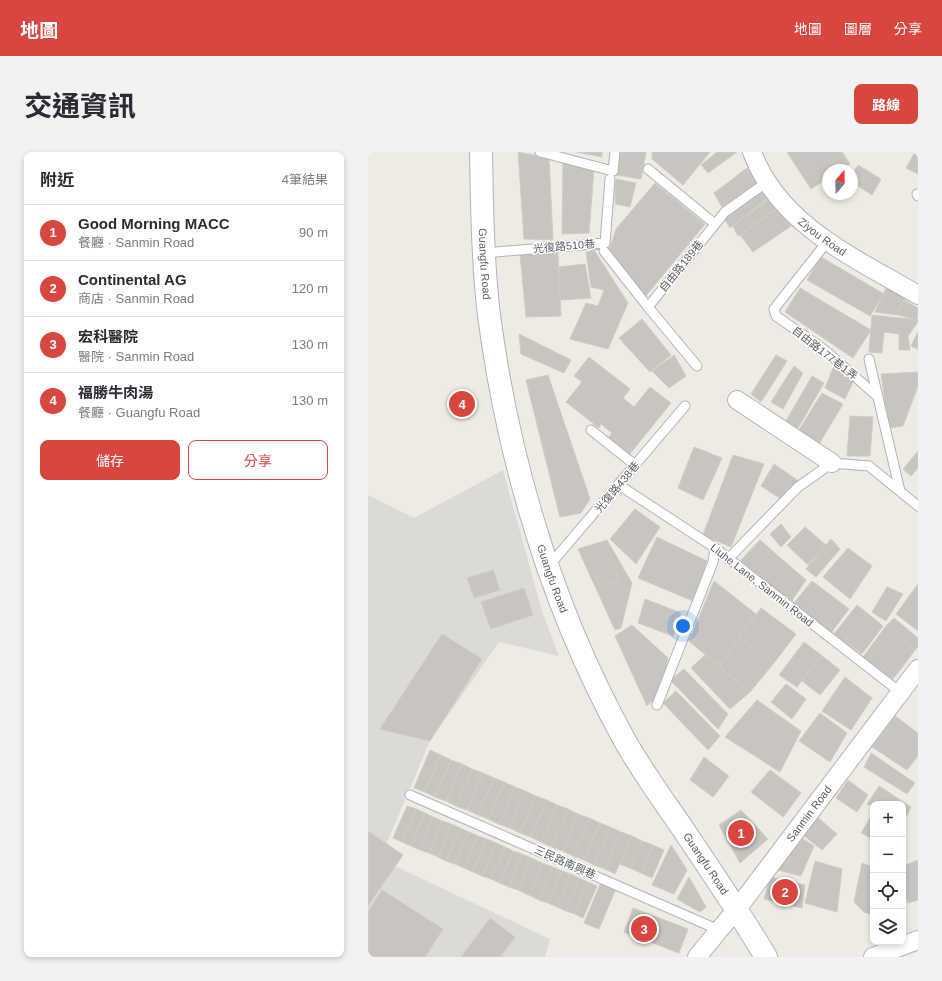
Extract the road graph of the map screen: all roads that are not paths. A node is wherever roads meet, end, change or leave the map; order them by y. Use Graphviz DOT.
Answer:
graph roads {
  1 [pos="481,152"];
  2 [pos="540,152"];
  3 [pos="615,152"];
  4 [pos="752,152"];
  5 [pos="648,169"];
  6 [pos="610,179"];
  7 [pos="767,182"];
  8 [pos="715,224"];
  9 [pos="827,242"];
  10 [pos="604,251"];
  11 [pos="484,253"];
  12 [pos="918,295"];
  13 [pos="648,307"];
  14 [pos="869,359"];
  15 [pos="696,366"];
  16 [pos="878,396"];
  17 [pos="737,400"];
  18 [pos="685,406"];
  19 [pos="591,430"];
  20 [pos="832,463"];
  21 [pos="635,465"];
  22 [pos="619,485"];
  23 [pos="900,491"];
  24 [pos="918,506"];
  25 [pos="715,548"];
  26 [pos="728,559"];
  27 [pos="548,567"];
  28 [pos="918,669"];
  29 [pos="900,692"];
  30 [pos="657,705"];
  31 [pos="410,795"];
  32 [pos="737,909"];
  33 [pos="719,930"];
  34 [pos="918,940"];
  35 [pos="697,957"];
  36 [pos="766,957"];
  37 [pos="873,957"];
  1 -- 11 [label="main road, Guangfu Road"];
  2 -- 3 [label="lane"];
  4 -- 7 [label="street, Ziyou Road"];
  5 -- 8 [label="lane"];
  6 -- 11 [label="lane, 光復路510巷"];
  7 -- 8 [label="lane, 自由路189巷"];
  7 -- 9 [label="street, Ziyou Road"];
  8 -- 13 [label="lane, 自由路189巷"];
  9 -- 12 [label="street, Ziyou Road"];
  9 -- 16 [label="lane, 自由路177巷1弄"];
  10 -- 13 [label="lane"];
  11 -- 27 [label="main road, Guangfu Road"];
  13 -- 15 [label="lane"];
  14 -- 16 [label="lane"];
  16 -- 23 [label="lane"];
  17 -- 20 [label="street"];
  18 -- 21 [label="lane, 光復路438巷"];
  19 -- 21 [label="lane"];
  20 -- 23 [label="lane"];
  20 -- 26 [label="lane"];
  21 -- 22 [label="lane, 光復路438巷"];
  22 -- 25 [label="lane, Liuhe Lane, Sanmin Road"];
  22 -- 27 [label="lane, 光復路438巷"];
  23 -- 24 [label="lane"];
  25 -- 26 [label="lane, Liuhe Lane, Sanmin Road"];
  25 -- 30 [label="lane"];
  26 -- 29 [label="lane, Liuhe Lane, Sanmin Road"];
  27 -- 32 [label="main road, Guangfu Road"];
  28 -- 29 [label="street, Sanmin Road"];
  29 -- 32 [label="street, Sanmin Road"];
  31 -- 33 [label="lane, 三民路南興巷"];
  32 -- 33 [label="street, Sanmin Road"];
  32 -- 36 [label="main road, Guangfu Road"];
  33 -- 35 [label="street, Sanmin Road"];
  34 -- 37 [label="street"];
}
